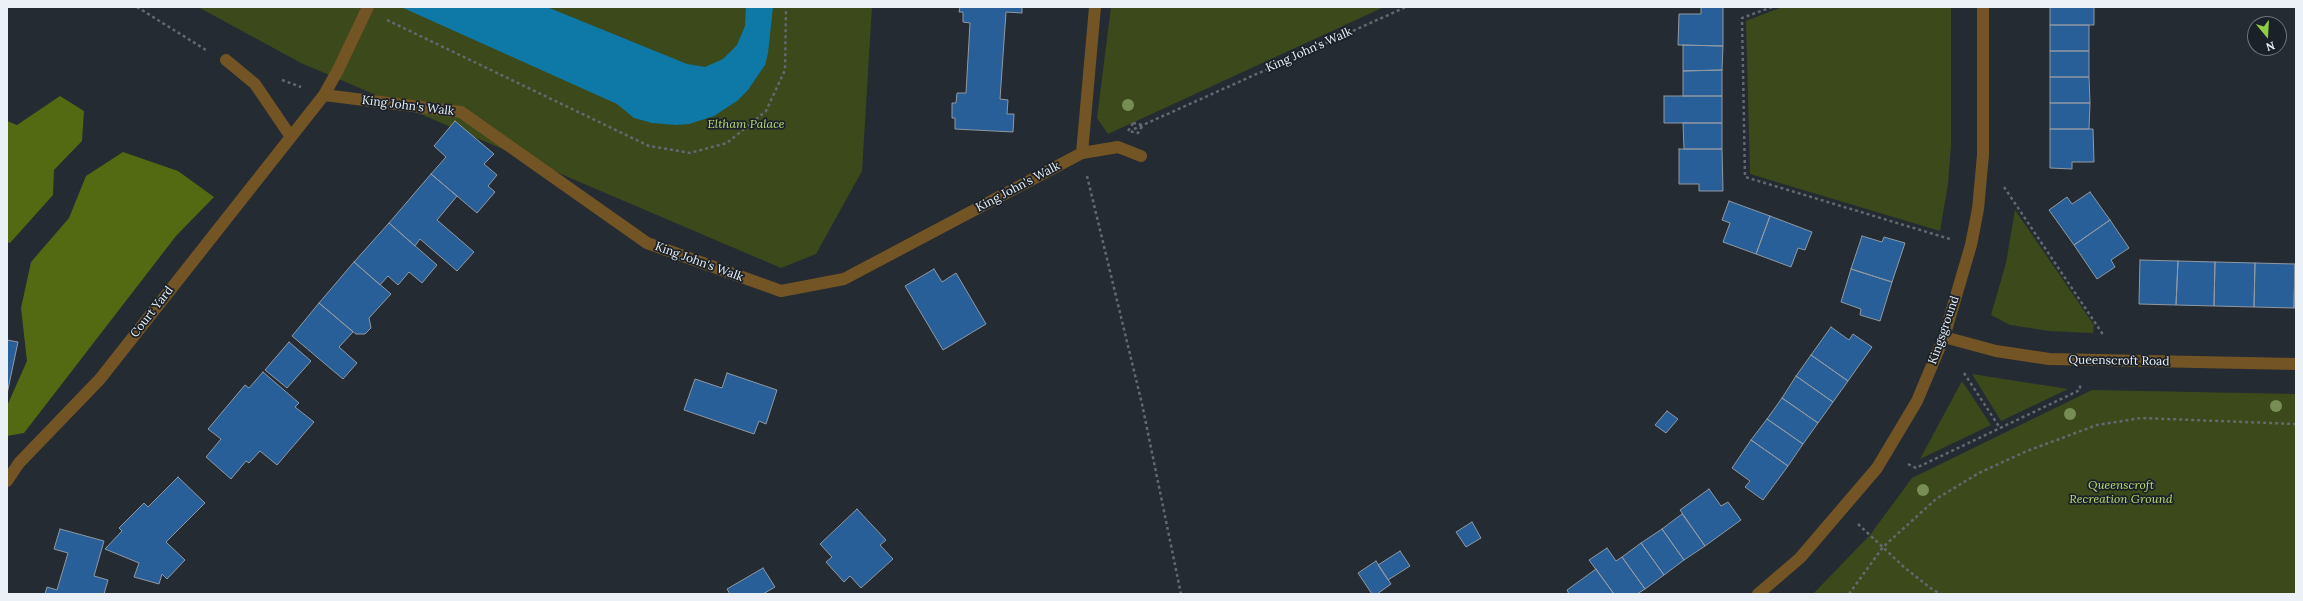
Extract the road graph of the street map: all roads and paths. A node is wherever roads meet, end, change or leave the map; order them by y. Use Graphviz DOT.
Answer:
graph roads {
  1 [pos="368,7"];
  2 [pos="786,7"];
  3 [pos="1095,7"];
  4 [pos="1406,7"];
  5 [pos="1772,7"];
  6 [pos="1983,7"];
  7 [pos="383,18"];
  8 [pos="226,60"];
  9 [pos="324,95"];
  10 [pos="1143,124"];
  11 [pos="1128,131"];
  12 [pos="1122,134"];
  13 [pos="291,137"];
  14 [pos="1082,153"];
  15 [pos="1983,155"];
  16 [pos="1142,156"];
  17 [pos="1971,245"];
  18 [pos="1944,337"];
  19 [pos="2121,361"];
  20 [pos="2296,364"];
  21 [pos="1964,373"];
  22 [pos="2080,384"];
  23 [pos="2296,424"];
  24 [pos="2000,428"];
  25 [pos="1908,464"];
  26 [pos="7,481"];
  27 [pos="1842,511"];
  28 [pos="1883,546"];
  29 [pos="1181,594"];
  30 [pos="1758,594"];
  31 [pos="1848,594"];
  32 [pos="1941,594"];
  1 -- 9 [label="street, Court Yard, bridge"];
  2 -- 7 [label="path"];
  3 -- 14 [label="street"];
  4 -- 10 [label="path, King John's Walk"];
  5 -- 17 [label="path"];
  6 -- 15 [label="street, Kingsground"];
  8 -- 13 [label="street"];
  9 -- 13 [label="street, Court Yard"];
  9 -- 14 [label="street, King John's Walk"];
  10 -- 11 [label="path, King John's Walk"];
  10 -- 11 [label="path"];
  11 -- 12 [label="path, King John's Walk"];
  13 -- 26 [label="street, Court Yard"];
  14 -- 16 [label="street, King John's Walk"];
  14 -- 29 [label="path"];
  15 -- 17 [label="street, Kingsground"];
  15 -- 19 [label="path"];
  17 -- 18 [label="street, Kingsground"];
  18 -- 19 [label="street, Queenscroft Road"];
  18 -- 27 [label="street, Kingsground"];
  19 -- 20 [label="street, Queenscroft Road"];
  21 -- 24 [label="path"];
  22 -- 24 [label="path"];
  23 -- 28 [label="path"];
  24 -- 25 [label="path"];
  27 -- 28 [label="path"];
  27 -- 30 [label="street, Kingsground"];
  28 -- 31 [label="path"];
  28 -- 32 [label="path"];
}
